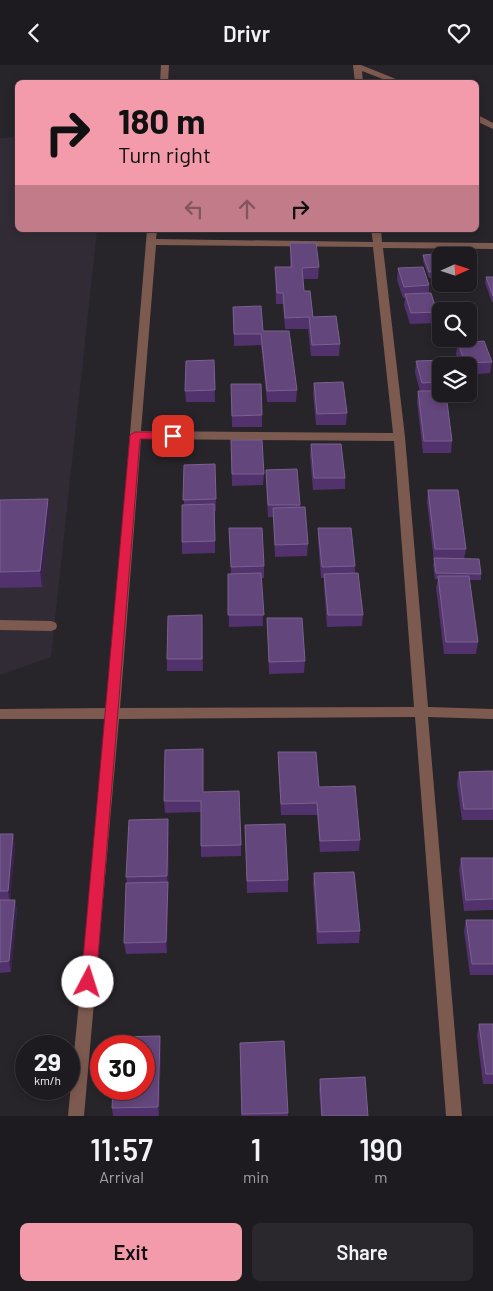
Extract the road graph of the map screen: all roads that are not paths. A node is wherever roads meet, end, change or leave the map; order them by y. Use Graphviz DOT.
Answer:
graph roads {
  1 [pos="165,65"];
  2 [pos="357,66"];
  3 [pos="164,80"];
  4 [pos="359,80"];
  5 [pos="394,80"];
  6 [pos="479,119"];
  7 [pos="493,126"];
  8 [pos="376,232"];
  9 [pos="151,236"];
  10 [pos="377,246"];
  11 [pos="493,246"];
  12 [pos="135,435"];
  13 [pos="399,437"];
  14 [pos="0,625"];
  15 [pos="51,626"];
  16 [pos="422,712"];
  17 [pos="0,714"];
  18 [pos="493,714"];
  19 [pos="112,715"];
  20 [pos="76,1116"];
  21 [pos="454,1116"];
  1 -- 3 [label="street"];
  2 -- 4 [label="street"];
  2 -- 5 [label="street"];
  6 -- 7 [label="street"];
  8 -- 10 [label="street"];
  9 -- 10 [label="street"];
  9 -- 12 [label="street"];
  10 -- 11 [label="street"];
  10 -- 13 [label="street"];
  12 -- 13 [label="street"];
  12 -- 19 [label="street"];
  13 -- 16 [label="street"];
  14 -- 15 [label="street"];
  16 -- 18 [label="street"];
  16 -- 19 [label="street"];
  16 -- 21 [label="street"];
  17 -- 19 [label="street"];
  19 -- 20 [label="street"];
}
